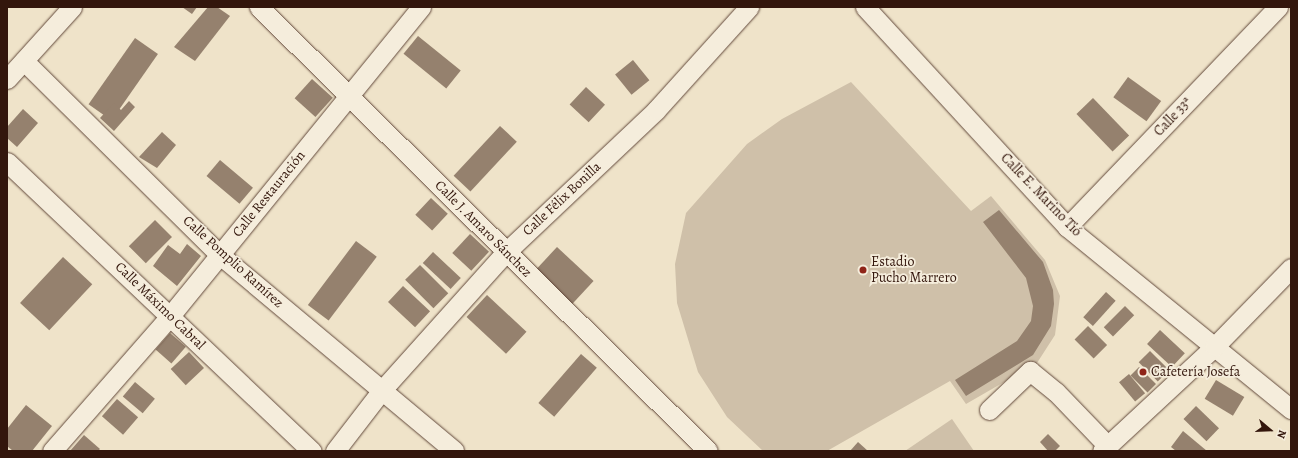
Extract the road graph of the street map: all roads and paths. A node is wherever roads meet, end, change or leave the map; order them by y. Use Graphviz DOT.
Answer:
graph roads {
  1 [pos="72,7"];
  2 [pos="259,7"];
  3 [pos="421,7"];
  4 [pos="749,7"];
  5 [pos="865,7"];
  6 [pos="1278,7"];
  7 [pos="24,61"];
  8 [pos="7,79"];
  9 [pos="350,95"];
  10 [pos="7,162"];
  11 [pos="1067,227"];
  12 [pos="505,253"];
  13 [pos="220,254"];
  14 [pos="1291,268"];
  15 [pos="170,316"];
  16 [pos="1215,346"];
  17 [pos="382,390"];
  18 [pos="1291,409"];
  19 [pos="989,410"];
  20 [pos="1105,448"];
  21 [pos="52,451"];
  22 [pos="312,451"];
  23 [pos="335,451"];
  24 [pos="454,451"];
  25 [pos="708,451"];
  1 -- 7 [label="street"];
  2 -- 9 [label="street, Calle J. Amaro Sánchez"];
  3 -- 9 [label="street, Calle Restauración"];
  4 -- 12 [label="street, Calle Félix Bonilla"];
  5 -- 11 [label="street, Calle E. Marino Tió"];
  6 -- 11 [label="street, Calle 33ª"];
  7 -- 8 [label="street"];
  7 -- 13 [label="street, Calle Pomplio Ramírez"];
  9 -- 12 [label="street, Calle J. Amaro Sánchez"];
  9 -- 13 [label="street, Calle Restauración"];
  10 -- 15 [label="street, Calle Máximo Cabral"];
  11 -- 16 [label="street, Calle E. Marino Tió"];
  12 -- 17 [label="street, Calle Félix Bonilla"];
  12 -- 25 [label="street, Calle J. Amaro Sánchez"];
  13 -- 15 [label="street, Calle Restauración"];
  13 -- 17 [label="street, Calle Pomplio Ramírez"];
  14 -- 16 [label="street"];
  15 -- 21 [label="street, Calle Restauración"];
  15 -- 22 [label="street, Calle Máximo Cabral"];
  16 -- 18 [label="street, Calle E. Marino Tió"];
  16 -- 20 [label="street"];
  17 -- 23 [label="street, Calle Félix Bonilla"];
  17 -- 24 [label="street, Calle Pomplio Ramírez"];
  19 -- 20 [label="street"];
}
